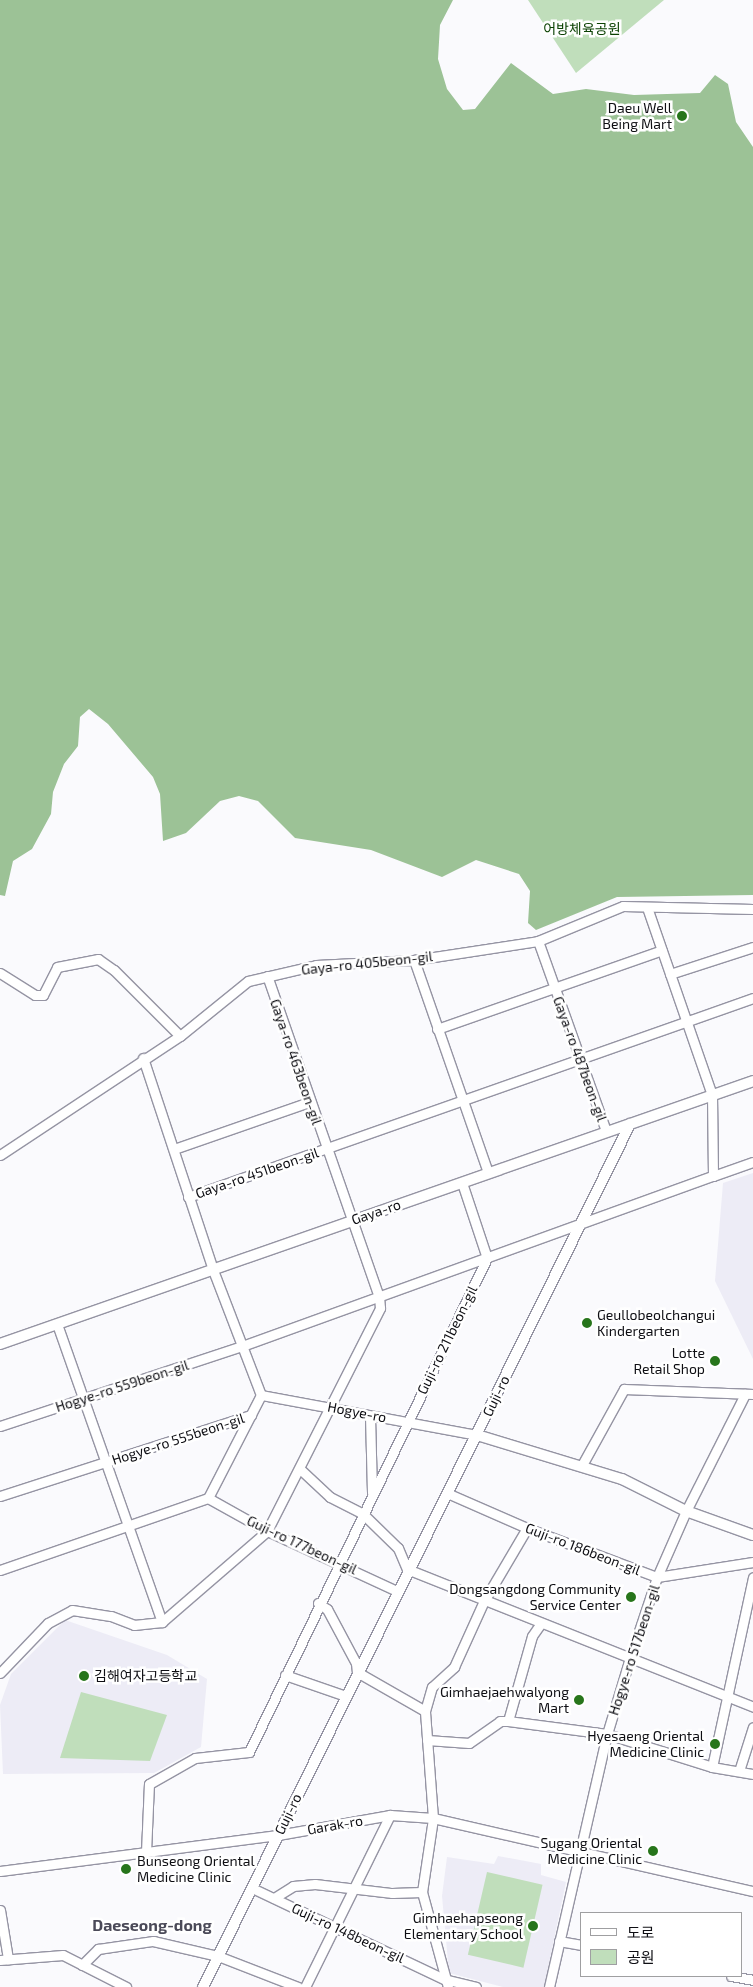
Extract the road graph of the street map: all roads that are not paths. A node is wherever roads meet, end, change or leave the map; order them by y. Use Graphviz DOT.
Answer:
graph roads {
  1 [pos="647,907"];
  2 [pos="753,909"];
  3 [pos="538,941"];
  4 [pos="753,947"];
  5 [pos="662,950"];
  6 [pos="414,960"];
  7 [pos="0,973"];
  8 [pos="670,974"];
  9 [pos="267,976"];
  10 [pos="553,988"];
  11 [pos="753,998"];
  12 [pos="686,1021"];
  13 [pos="437,1029"];
  14 [pos="180,1036"];
  15 [pos="143,1058"];
  16 [pos="580,1058"];
  17 [pos="753,1081"];
  18 [pos="712,1095"];
  19 [pos="464,1100"];
  20 [pos="309,1102"];
  21 [pos="630,1124"];
  22 [pos="606,1131"];
  23 [pos="327,1148"];
  24 [pos="174,1149"];
  25 [pos="0,1156"];
  26 [pos="753,1162"];
  27 [pos="488,1173"];
  28 [pos="713,1176"];
  29 [pos="462,1182"];
  30 [pos="188,1197"];
  31 [pos="350,1221"];
  32 [pos="582,1221"];
  33 [pos="488,1258"];
  34 [pos="213,1270"];
  35 [pos="379,1297"];
  36 [pos="57,1324"];
  37 [pos="0,1344"];
  38 [pos="245,1345"];
  39 [pos="749,1394"];
  40 [pos="261,1395"];
  41 [pos="83,1399"];
  42 [pos="331,1407"];
  43 [pos="251,1415"];
  44 [pos="370,1416"];
  45 [pos="407,1422"];
  46 [pos="0,1426"];
  47 [pos="477,1435"];
  48 [pos="105,1463"];
  49 [pos="582,1465"];
  50 [pos="300,1469"];
  51 [pos="447,1493"];
  52 [pos="0,1496"];
  53 [pos="372,1496"];
  54 [pos="208,1498"];
  55 [pos="686,1511"];
  56 [pos="363,1514"];
  57 [pos="129,1526"];
  58 [pos="527,1528"];
  59 [pos="267,1531"];
  60 [pos="753,1535"];
  61 [pos="339,1562"];
  62 [pos="753,1562"];
  63 [pos="407,1569"];
  64 [pos="0,1570"];
  65 [pos="657,1577"];
  66 [pos="753,1577"];
  67 [pos="396,1591"];
  68 [pos="484,1601"];
  69 [pos="318,1604"];
  70 [pos="162,1622"];
  71 [pos="541,1623"];
  72 [pos="630,1658"];
  73 [pos="357,1672"];
  74 [pos="0,1673"];
  75 [pos="285,1676"];
  76 [pos="346,1696"];
  77 [pos="728,1696"];
  78 [pos="753,1707"];
  79 [pos="425,1710"];
  80 [pos="508,1721"];
  81 [pos="753,1727"];
  82 [pos="606,1734"];
  83 [pos="427,1740"];
  84 [pos="712,1767"];
  85 [pos="739,1771"];
  86 [pos="753,1774"];
  87 [pos="390,1815"];
  88 [pos="433,1818"];
  89 [pos="278,1835"];
  90 [pos="146,1852"];
  91 [pos="578,1852"];
  92 [pos="0,1870"];
  93 [pos="252,1888"];
  94 [pos="354,1888"];
  95 [pos="753,1891"];
  96 [pos="422,1892"];
  97 [pos="274,1898"];
  98 [pos="0,1910"];
  99 [pos="335,1927"];
  100 [pos="559,1941"];
  101 [pos="580,1945"];
  102 [pos="218,1956"];
  103 [pos="4,1960"];
  104 [pos="82,1965"];
  105 [pos="736,1977"];
  106 [pos="753,1980"];
  107 [pos="447,1985"];
  108 [pos="126,1987"];
  109 [pos="203,1987"];
  110 [pos="298,1987"];
  111 [pos="306,1987"];
  112 [pos="476,1987"];
  113 [pos="549,1987"];
  1 -- 2 [label="street, Gaya-ro 405beon-gil"];
  1 -- 3 [label="street, Gaya-ro 405beon-gil"];
  1 -- 5 [label="street"];
  3 -- 6 [label="street, Gaya-ro 405beon-gil"];
  3 -- 10 [label="street, Gaya-ro 487beon-gil"];
  4 -- 8 [label="street"];
  5 -- 8 [label="street"];
  5 -- 10 [label="street, Gaya-ro 487beon-gil"];
  6 -- 9 [label="street, Gaya-ro 405beon-gil"];
  6 -- 13 [label="street"];
  7 -- 14 [label="street"];
  8 -- 12 [label="street"];
  9 -- 14 [label="street, Gaya-ro 405beon-gil"];
  9 -- 20 [label="street, Gaya-ro 463beon-gil"];
  10 -- 13 [label="street"];
  10 -- 16 [label="street, Gaya-ro 487beon-gil"];
  11 -- 12 [label="street"];
  12 -- 16 [label="street"];
  12 -- 18 [label="street"];
  13 -- 19 [label="street"];
  14 -- 15 [label="street, Gaya-ro 405beon-gil"];
  15 -- 24 [label="street, Gaya-ro 451beon-gil"];
  15 -- 25 [label="street, Gaya-ro 405beon-gil"];
  16 -- 19 [label="street"];
  16 -- 22 [label="street, Gaya-ro 487beon-gil"];
  17 -- 18 [label="main road, Gaya-ro"];
  18 -- 21 [label="main road, Gaya-ro"];
  18 -- 28 [label="street"];
  19 -- 23 [label="street"];
  19 -- 27 [label="street"];
  20 -- 23 [label="street, Gaya-ro 463beon-gil"];
  20 -- 24 [label="street"];
  21 -- 22 [label="main road, Gaya-ro"];
  21 -- 32 [label="main road, Guji-ro"];
  22 -- 27 [label="main road, Gaya-ro"];
  23 -- 30 [label="street, Gaya-ro 451beon-gil"];
  23 -- 31 [label="street, Gaya-ro 463beon-gil"];
  24 -- 30 [label="street, Gaya-ro 451beon-gil"];
  26 -- 28 [label="street"];
  27 -- 29 [label="main road, Gaya-ro"];
  28 -- 32 [label="street"];
  29 -- 31 [label="main road, Gaya-ro"];
  29 -- 33 [label="street"];
  30 -- 34 [label="street, Gaya-ro 451beon-gil"];
  31 -- 34 [label="main road, Gaya-ro"];
  31 -- 35 [label="street"];
  32 -- 33 [label="street, Guji-ro 211beon-gil"];
  32 -- 47 [label="main road, Guji-ro"];
  33 -- 35 [label="street, Guji-ro 211beon-gil"];
  33 -- 45 [label="street, Guji-ro 211beon-gil"];
  34 -- 36 [label="main road, Gaya-ro"];
  34 -- 38 [label="street"];
  35 -- 38 [label="street, Guji-ro 211beon-gil"];
  35 -- 42 [label="street"];
  36 -- 37 [label="main road, Gaya-ro"];
  36 -- 41 [label="street, Hogye-ro 555beon-gil"];
  38 -- 40 [label="street"];
  38 -- 41 [label="street, Hogye-ro 559beon-gil"];
  39 -- 49 [label="street"];
  39 -- 55 [label="street"];
  40 -- 42 [label="street, Hogye-ro"];
  40 -- 43 [label="street, Hogye-ro 555beon-gil"];
  41 -- 46 [label="street, Hogye-ro 559beon-gil"];
  41 -- 48 [label="street, Hogye-ro 555beon-gil"];
  42 -- 44 [label="street, Hogye-ro"];
  42 -- 50 [label="street"];
  43 -- 48 [label="street, Hogye-ro 555beon-gil"];
  43 -- 54 [label="street, Hogye-ro 555beon-gil"];
  44 -- 45 [label="street, Hogye-ro"];
  44 -- 53 [label="street"];
  45 -- 47 [label="street, Hogye-ro"];
  45 -- 53 [label="street, Guji-ro 211beon-gil"];
  47 -- 49 [label="main road, Hogye-ro"];
  47 -- 51 [label="main road, Guji-ro"];
  48 -- 52 [label="street"];
  48 -- 57 [label="street, Hogye-ro 555beon-gil"];
  49 -- 55 [label="main road, Hogye-ro"];
  50 -- 56 [label="street"];
  50 -- 59 [label="street"];
  51 -- 58 [label="street, Guji-ro 186beon-gil"];
  51 -- 63 [label="main road, Guji-ro"];
  53 -- 56 [label="street, Guji-ro 211beon-gil"];
  54 -- 57 [label="street"];
  54 -- 59 [label="street, Guji-ro 177beon-gil"];
  55 -- 60 [label="main road, Hogye-ro"];
  55 -- 65 [label="street, Hogye-ro 517beon-gil"];
  56 -- 61 [label="street, Guji-ro 211beon-gil"];
  56 -- 63 [label="street"];
  57 -- 64 [label="street"];
  57 -- 70 [label="street, Hogye-ro 555beon-gil"];
  58 -- 65 [label="street, Guji-ro 186beon-gil"];
  58 -- 68 [label="street"];
  59 -- 61 [label="street, Guji-ro 177beon-gil"];
  59 -- 70 [label="street"];
  61 -- 67 [label="street, Guji-ro 177beon-gil"];
  61 -- 69 [label="street, Guji-ro 211beon-gil"];
  62 -- 65 [label="street, Guji-ro 186beon-gil"];
  63 -- 67 [label="main road, Guji-ro"];
  63 -- 68 [label="street"];
  65 -- 72 [label="street, Hogye-ro 517beon-gil"];
  66 -- 77 [label="street"];
  67 -- 73 [label="main road, Guji-ro"];
  68 -- 71 [label="street"];
  68 -- 79 [label="street"];
  69 -- 73 [label="street"];
  69 -- 75 [label="street, Guji-ro 211beon-gil"];
  70 -- 74 [label="street"];
  71 -- 72 [label="street"];
  71 -- 80 [label="street"];
  72 -- 77 [label="street"];
  72 -- 82 [label="street, Hogye-ro 517beon-gil"];
  73 -- 76 [label="main road, Guji-ro"];
  73 -- 79 [label="street"];
  75 -- 76 [label="street"];
  75 -- 90 [label="street, Guji-ro 211beon-gil"];
  76 -- 89 [label="main road, Guji-ro"];
  77 -- 78 [label="street"];
  77 -- 84 [label="street"];
  79 -- 83 [label="street"];
  80 -- 82 [label="street"];
  80 -- 83 [label="street"];
  81 -- 85 [label="street"];
  82 -- 84 [label="street"];
  82 -- 91 [label="street, Hogye-ro 517beon-gil"];
  83 -- 88 [label="street"];
  84 -- 85 [label="street"];
  85 -- 86 [label="street"];
  87 -- 88 [label="street, Garak-ro"];
  87 -- 89 [label="street, Garak-ro"];
  87 -- 94 [label="street"];
  88 -- 91 [label="street, Garak-ro"];
  88 -- 96 [label="street"];
  89 -- 90 [label="street, Garak-ro"];
  89 -- 93 [label="main road, Guji-ro"];
  90 -- 92 [label="street, Garak-ro"];
  91 -- 95 [label="street, Garak-ro"];
  91 -- 100 [label="street"];
  93 -- 97 [label="street, Guji-ro 148beon-gil"];
  93 -- 102 [label="main road, Guji-ro"];
  94 -- 96 [label="street"];
  94 -- 97 [label="street"];
  94 -- 99 [label="street"];
  96 -- 107 [label="street"];
  97 -- 99 [label="street, Guji-ro 148beon-gil"];
  98 -- 103 [label="street"];
  99 -- 107 [label="street, Guji-ro 148beon-gil"];
  99 -- 111 [label="street"];
  100 -- 101 [label="street"];
  100 -- 113 [label="street"];
  102 -- 104 [label="street"];
  102 -- 109 [label="main road, Guji-ro"];
  102 -- 110 [label="street"];
  103 -- 104 [label="street"];
  104 -- 108 [label="street"];
  105 -- 106 [label="street"];
  107 -- 112 [label="street, Guji-ro 148beon-gil"];
}
